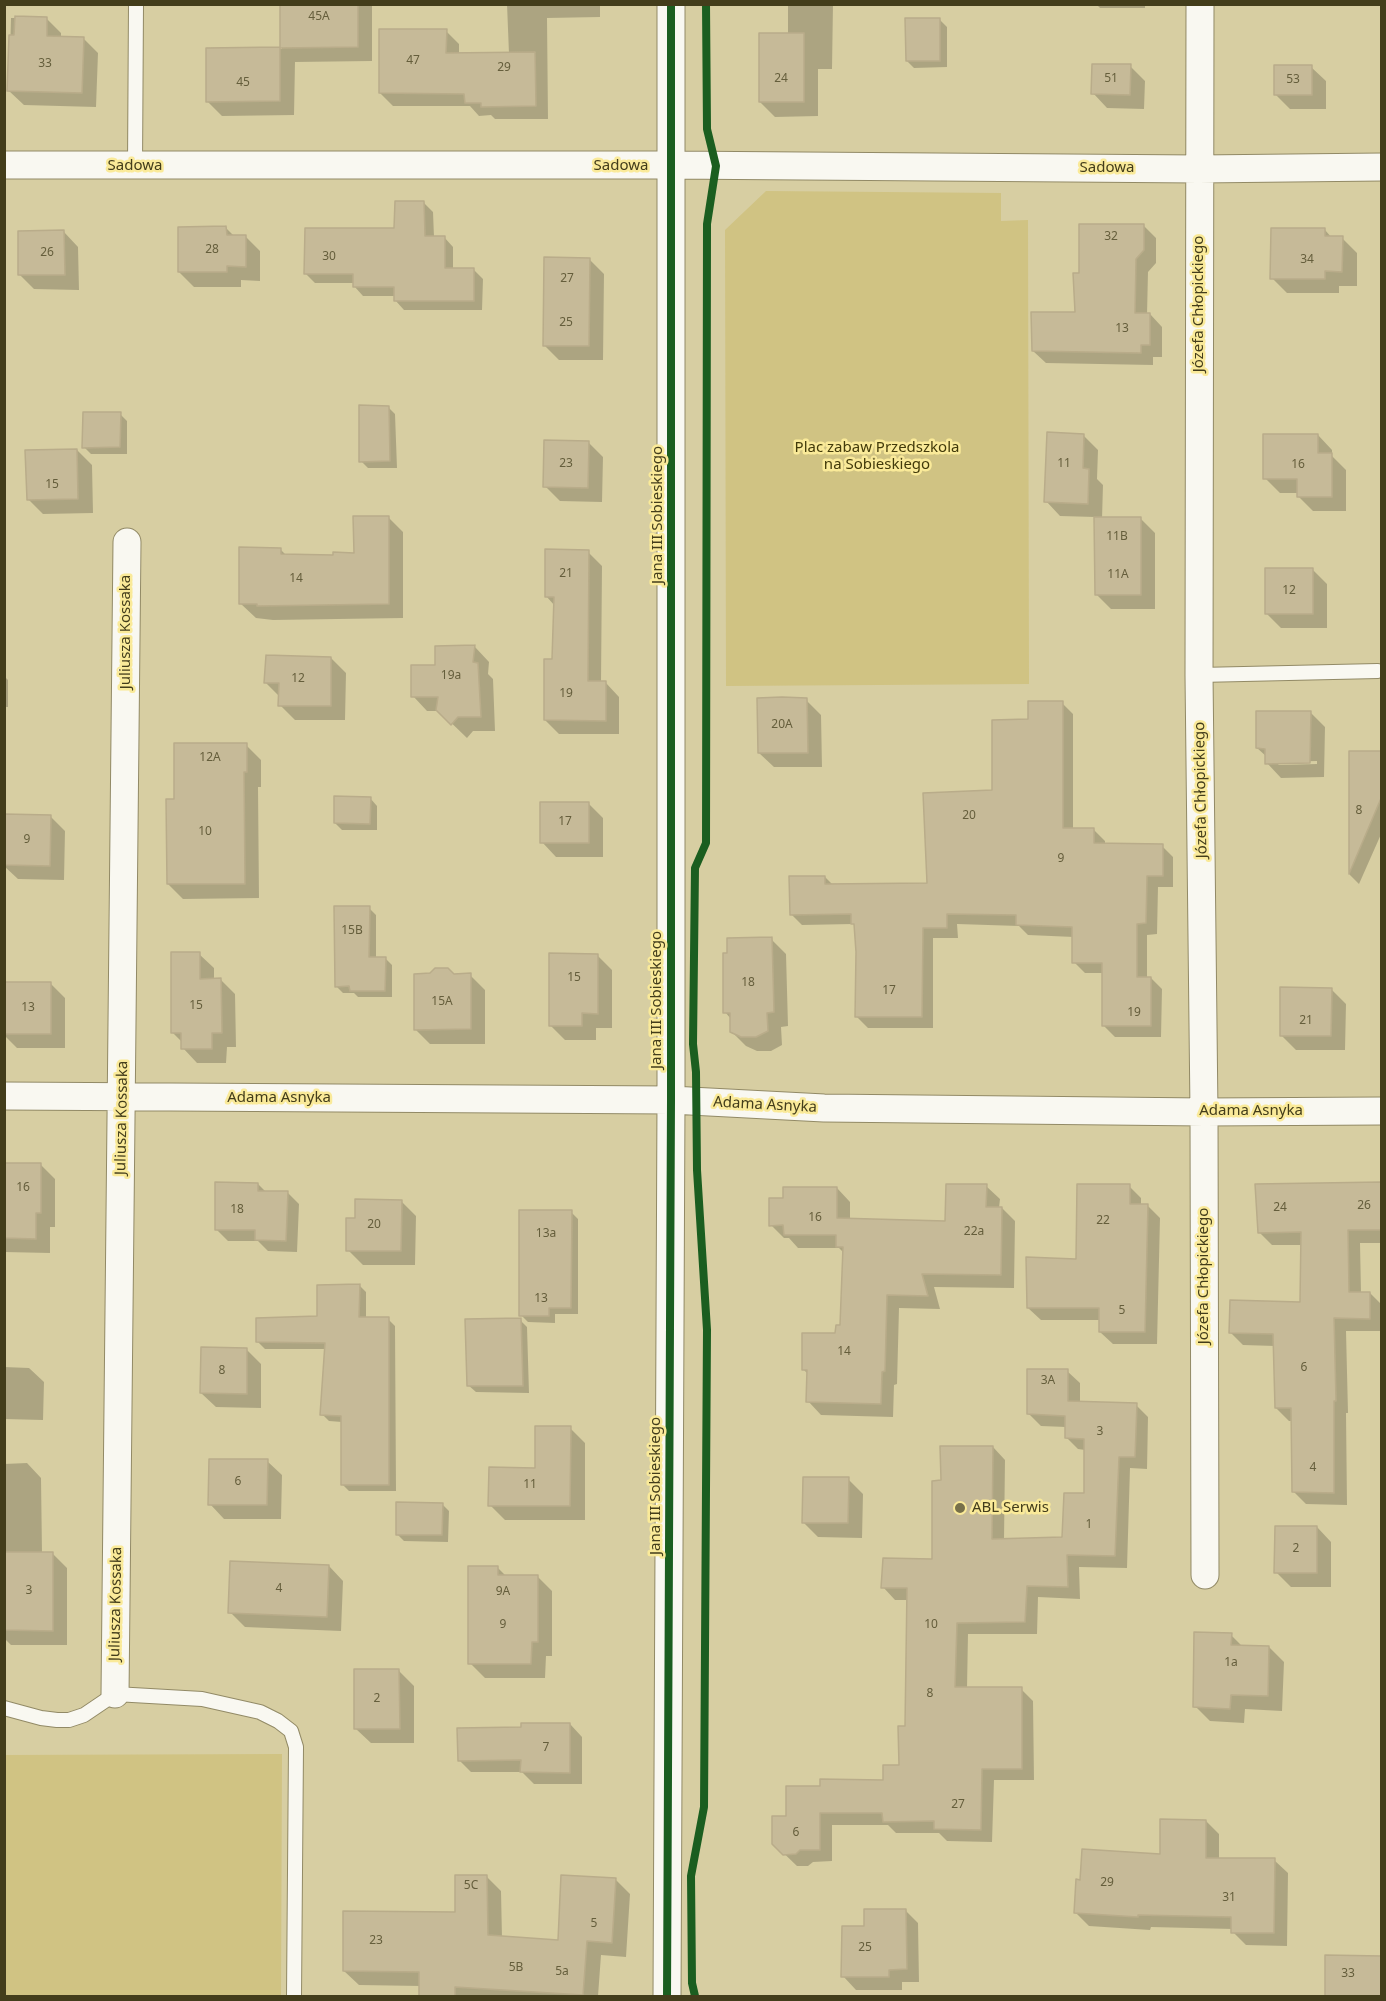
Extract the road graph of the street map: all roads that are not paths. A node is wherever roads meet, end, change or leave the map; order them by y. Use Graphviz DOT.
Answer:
graph roads {
  1 [pos="136,4"];
  2 [pos="671,4"];
  3 [pos="1200,4"];
  4 [pos="4,165"];
  5 [pos="671,165"];
  6 [pos="135,166"];
  7 [pos="1382,166"];
  8 [pos="1199,169"];
  9 [pos="127,542"];
  10 [pos="1378,671"];
  11 [pos="1199,675"];
  12 [pos="4,1096"];
  13 [pos="123,1097"];
  14 [pos="671,1100"];
  15 [pos="1382,1111"];
  16 [pos="1204,1112"];
  17 [pos="1205,1575"];
  18 [pos="115,1694"];
  19 [pos="4,1708"];
  20 [pos="294,1996"];
  21 [pos="668,1996"];
  1 -- 6 [label="lane"];
  2 -- 5 [label="street, Jana III Sobieskiego"];
  3 -- 8 [label="street, Józefa Chłopickiego"];
  4 -- 6 [label="street, Sadowa"];
  5 -- 6 [label="street, Sadowa"];
  5 -- 8 [label="street, Sadowa"];
  5 -- 14 [label="street, Jana III Sobieskiego"];
  7 -- 8 [label="street, Sadowa"];
  8 -- 11 [label="street, Józefa Chłopickiego"];
  9 -- 13 [label="street, Juliusza Kossaka"];
  10 -- 11 [label="lane"];
  11 -- 16 [label="street, Józefa Chłopickiego"];
  12 -- 13 [label="street, Adama Asnyka"];
  13 -- 14 [label="street, Adama Asnyka"];
  13 -- 18 [label="street, Juliusza Kossaka"];
  14 -- 16 [label="street, Adama Asnyka"];
  14 -- 21 [label="street, Jana III Sobieskiego"];
  15 -- 16 [label="street, Adama Asnyka"];
  16 -- 17 [label="street, Józefa Chłopickiego"];
  18 -- 19 [label="lane"];
  18 -- 20 [label="lane"];
}
